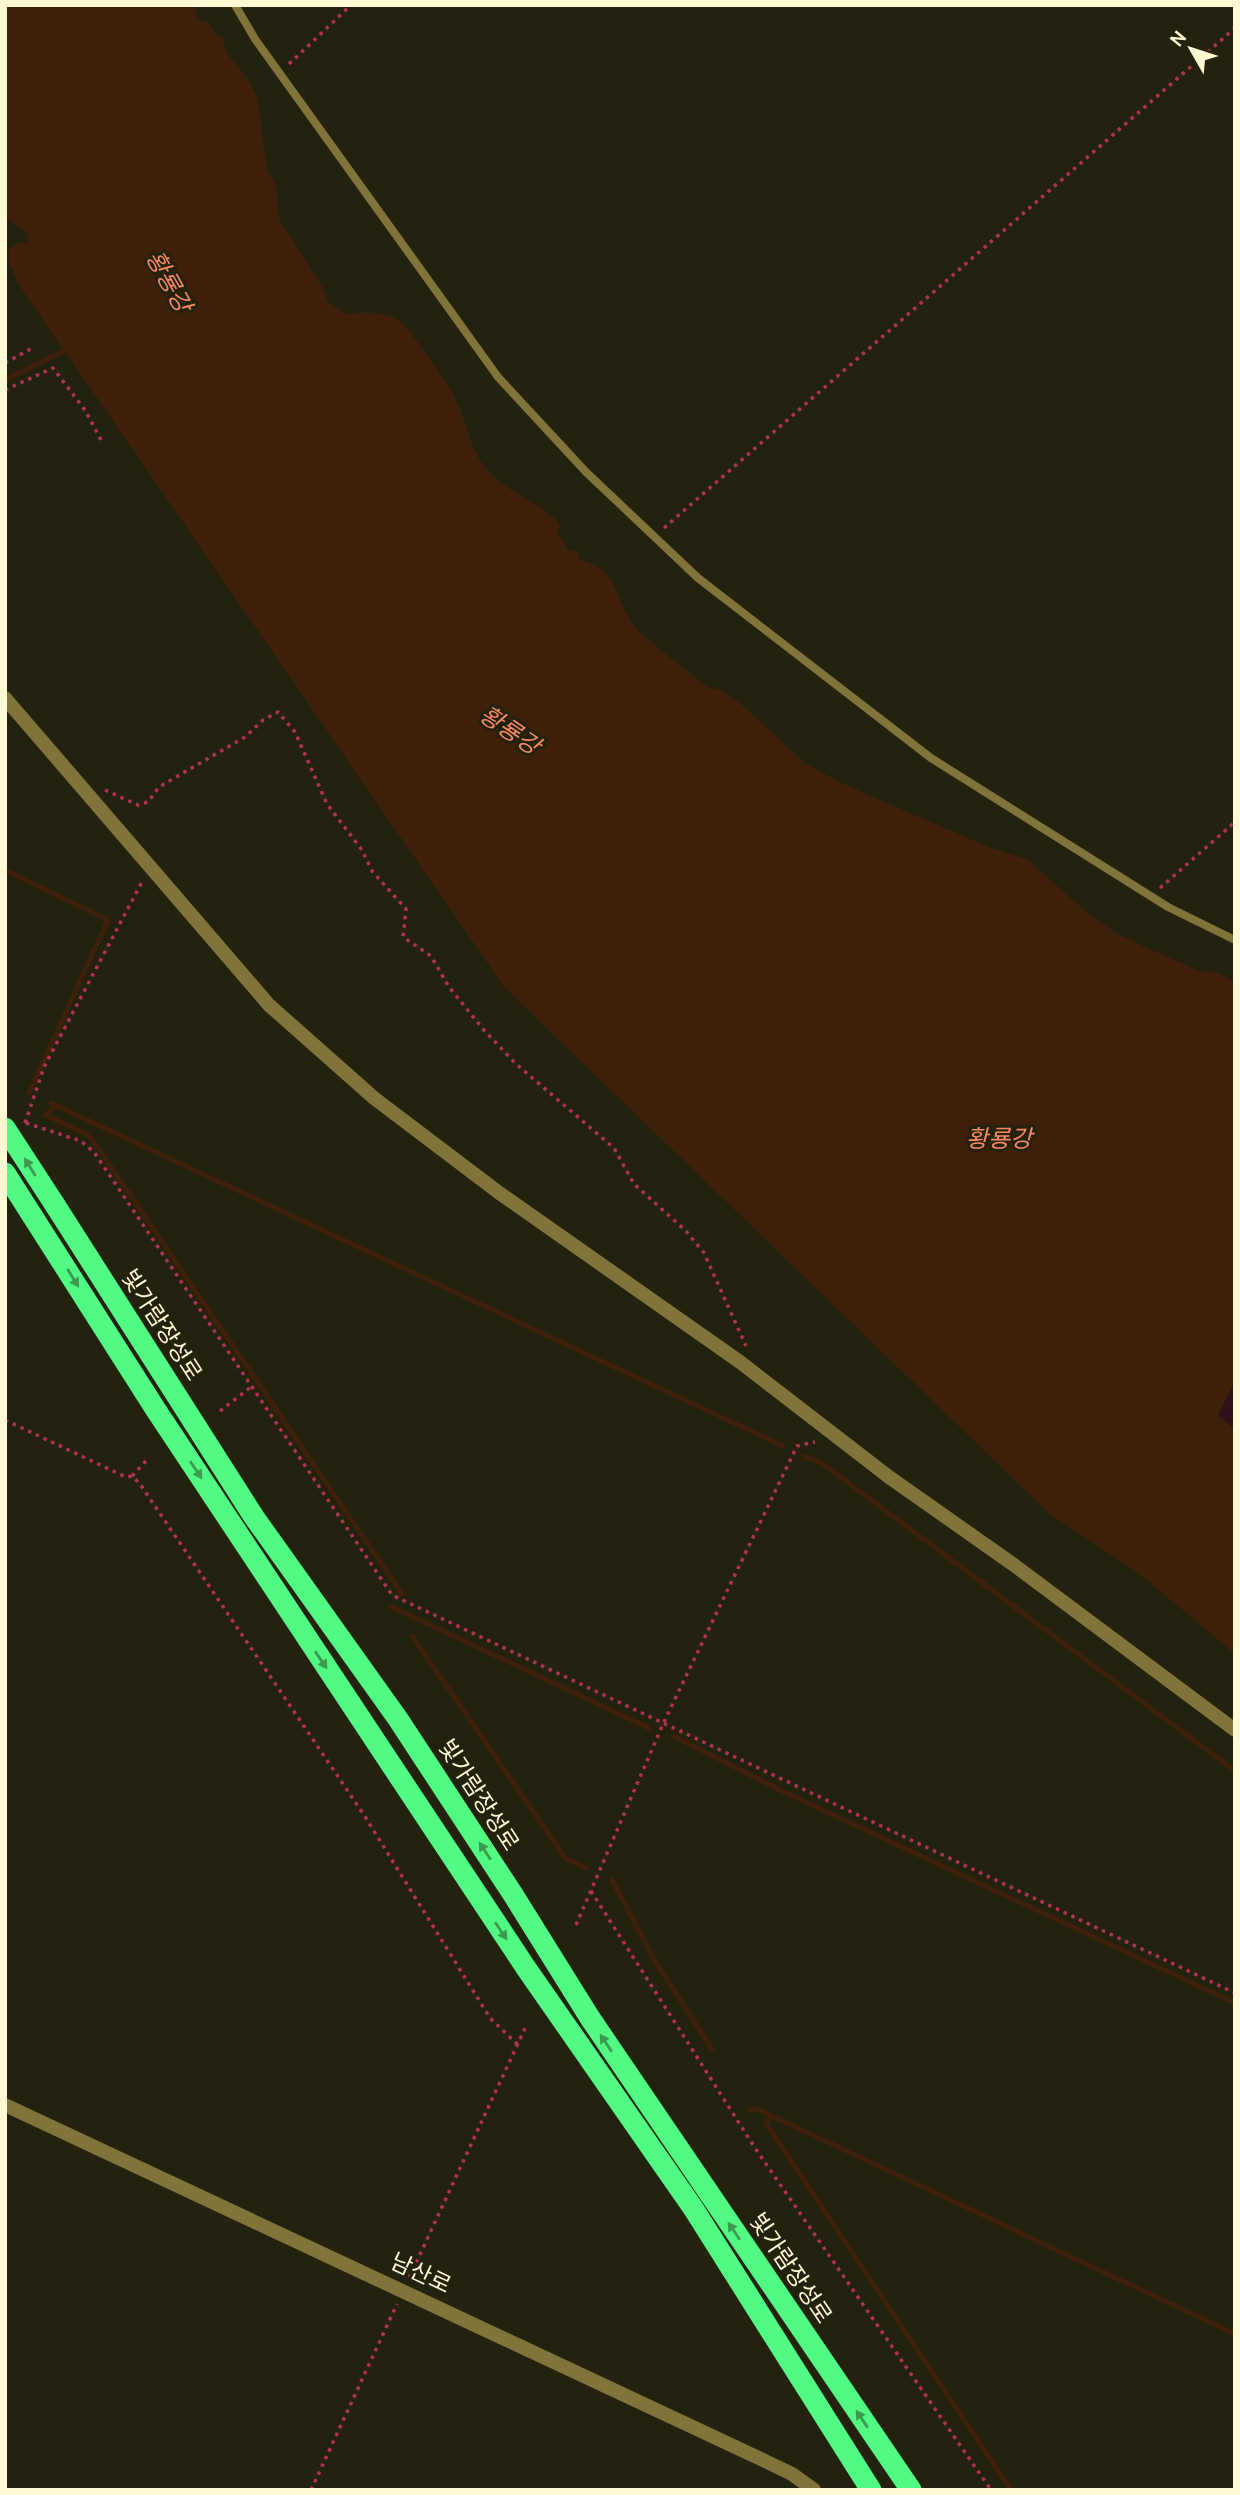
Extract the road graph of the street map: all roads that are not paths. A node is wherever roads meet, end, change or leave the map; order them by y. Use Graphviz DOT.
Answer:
graph roads {
  1 [pos="235,5"];
  2 [pos="5,698"];
  3 [pos="1235,940"];
  4 [pos="17,1128"];
  5 [pos="5,1173"];
  6 [pos="1235,1730"];
  7 [pos="5,2105"];
  8 [pos="906,2483"];
  9 [pos="814,2490"];
  10 [pos="871,2490"];
  1 -- 3 [label="lane"];
  2 -- 6 [label="street"];
  8 -- 4 [label="highway, 빛가람장성로, one-way, bridge"];
  5 -- 10 [label="highway, one-way"];
  7 -- 9 [label="street, 남산로"];
}
